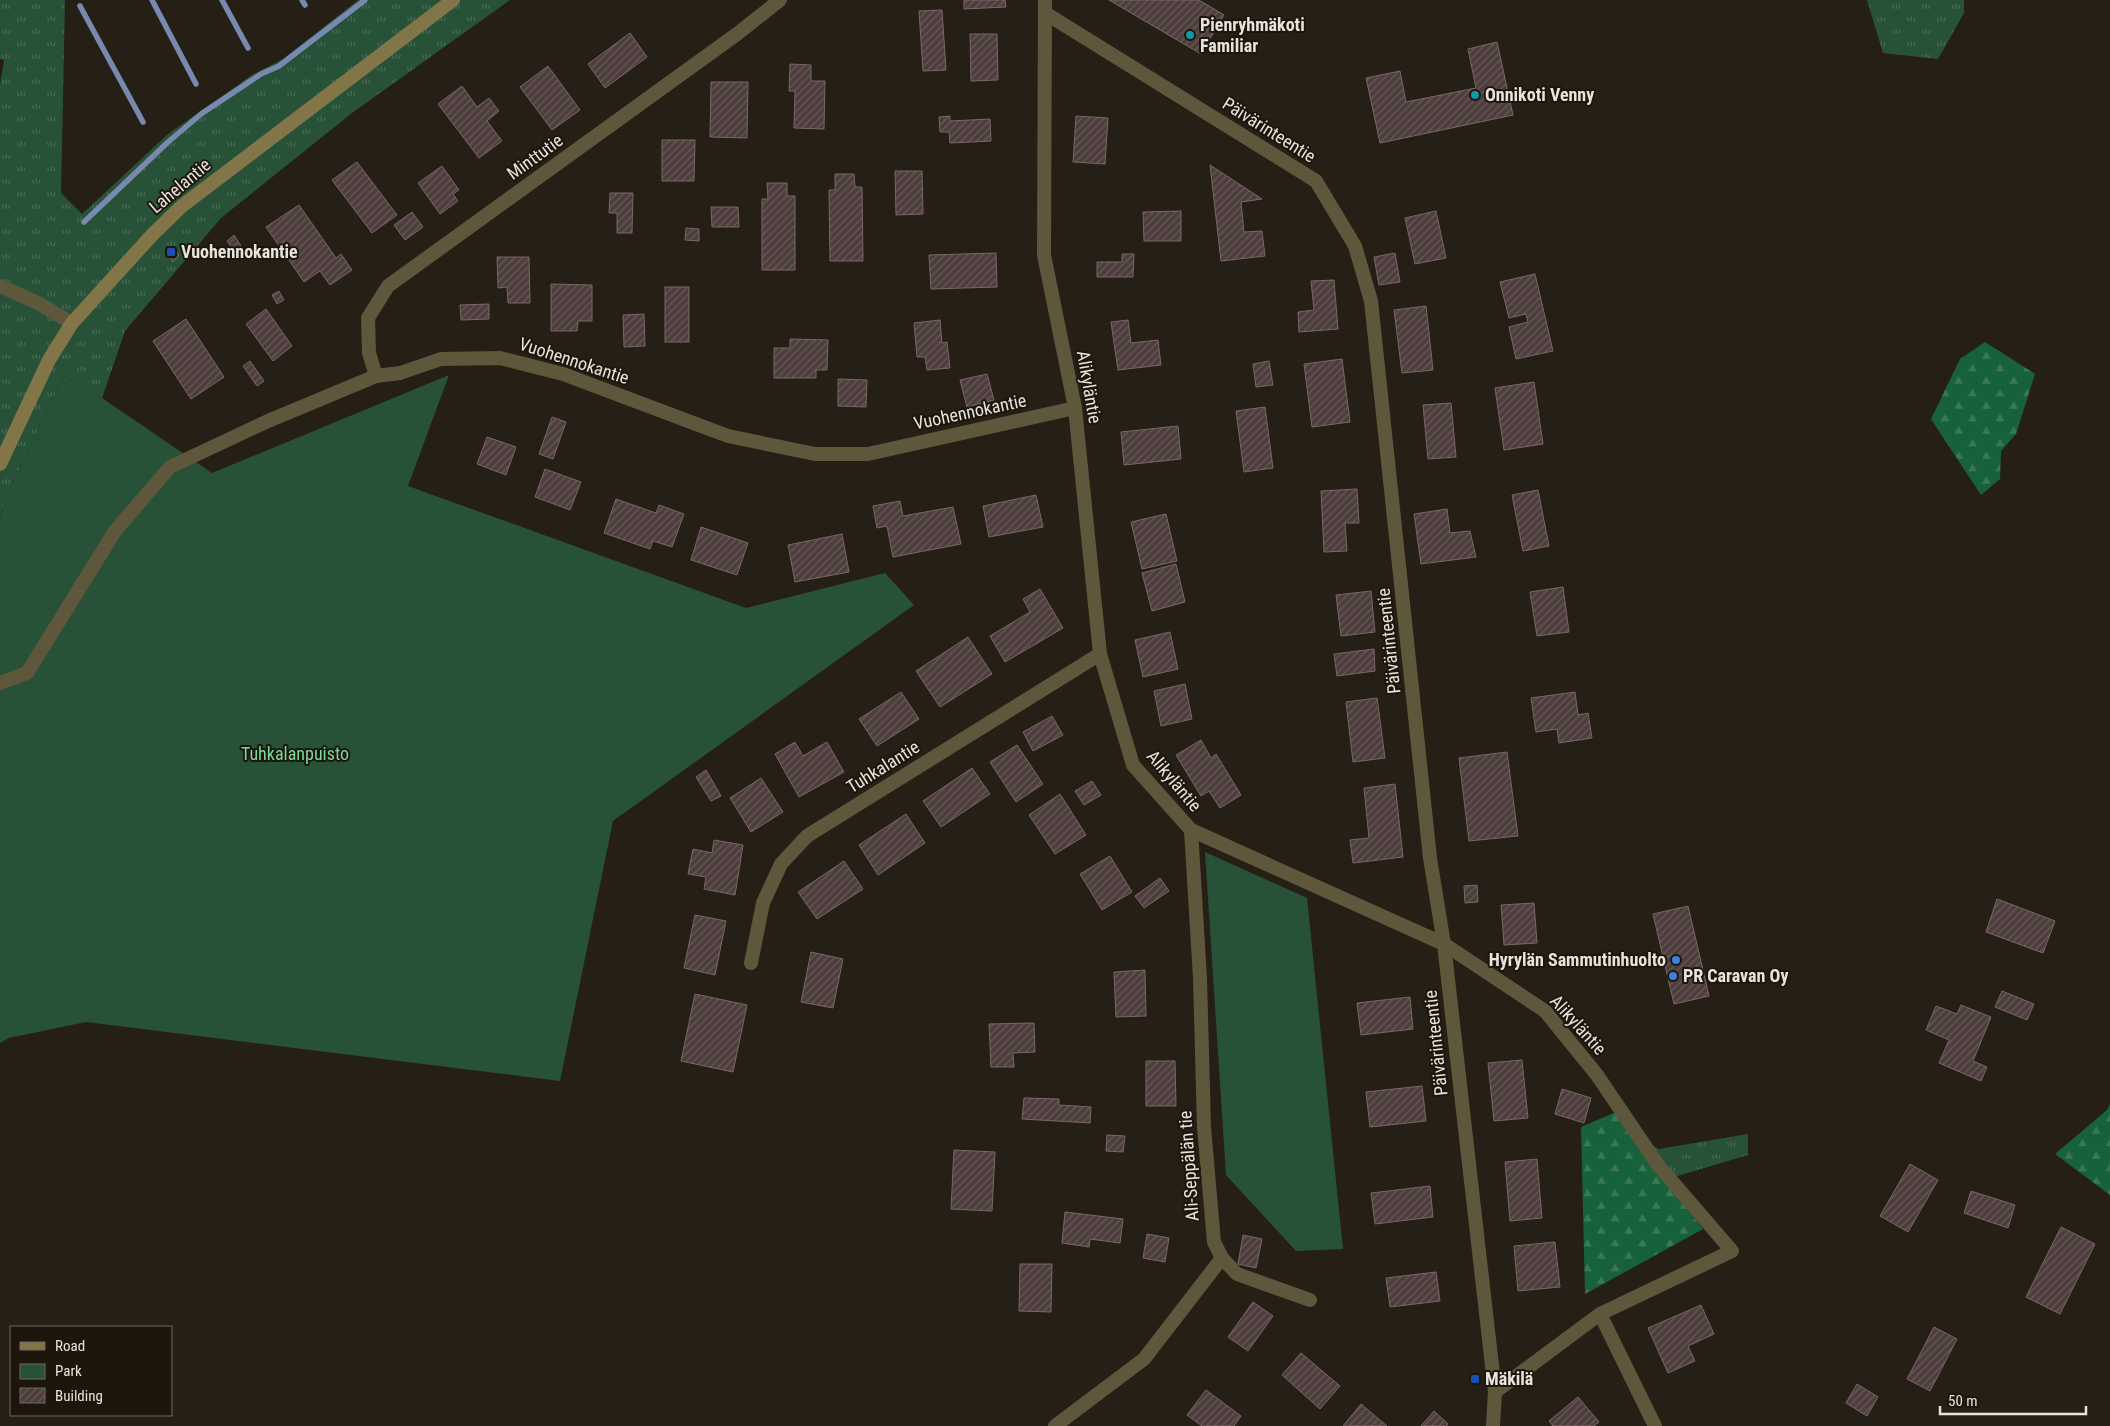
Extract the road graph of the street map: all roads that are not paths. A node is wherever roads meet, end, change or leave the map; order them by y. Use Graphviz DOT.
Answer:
graph roads {
  1 [pos="453,0"];
  2 [pos="780,0"];
  3 [pos="1045,7"];
  4 [pos="0,286"];
  5 [pos="72,322"];
  6 [pos="376,376"];
  7 [pos="1075,408"];
  8 [pos="0,464"];
  9 [pos="1100,654"];
  10 [pos="0,683"];
  11 [pos="1191,830"];
  12 [pos="1444,944"];
  13 [pos="751,964"];
  14 [pos="1222,1258"];
  15 [pos="1310,1300"];
  16 [pos="1600,1314"];
  17 [pos="1495,1392"];
  18 [pos="1055,1426"];
  19 [pos="1493,1426"];
  20 [pos="1655,1426"];
  1 -- 5 [label="main road, Lahelantie"];
  2 -- 6 [label="street, Minttutie"];
  3 -- 7 [label="street, Alikyläntie"];
  3 -- 12 [label="street, Päivärinteentie"];
  4 -- 5 [label="street"];
  5 -- 8 [label="main road, Lahelantie"];
  6 -- 7 [label="street, Vuohennokantie"];
  6 -- 10 [label="street, Vuohennokantie"];
  7 -- 9 [label="street, Alikyläntie"];
  9 -- 11 [label="street, Alikyläntie"];
  9 -- 13 [label="street, Tuhkalantie"];
  11 -- 12 [label="street, Alikyläntie"];
  11 -- 14 [label="street, Ali-Seppälän tie"];
  12 -- 16 [label="street, Alikyläntie"];
  12 -- 17 [label="street, Päivärinteentie"];
  14 -- 15 [label="street"];
  14 -- 18 [label="street"];
  16 -- 17 [label="street"];
  16 -- 20 [label="street"];
  17 -- 19 [label="street, Päivärinteentie"];
}
